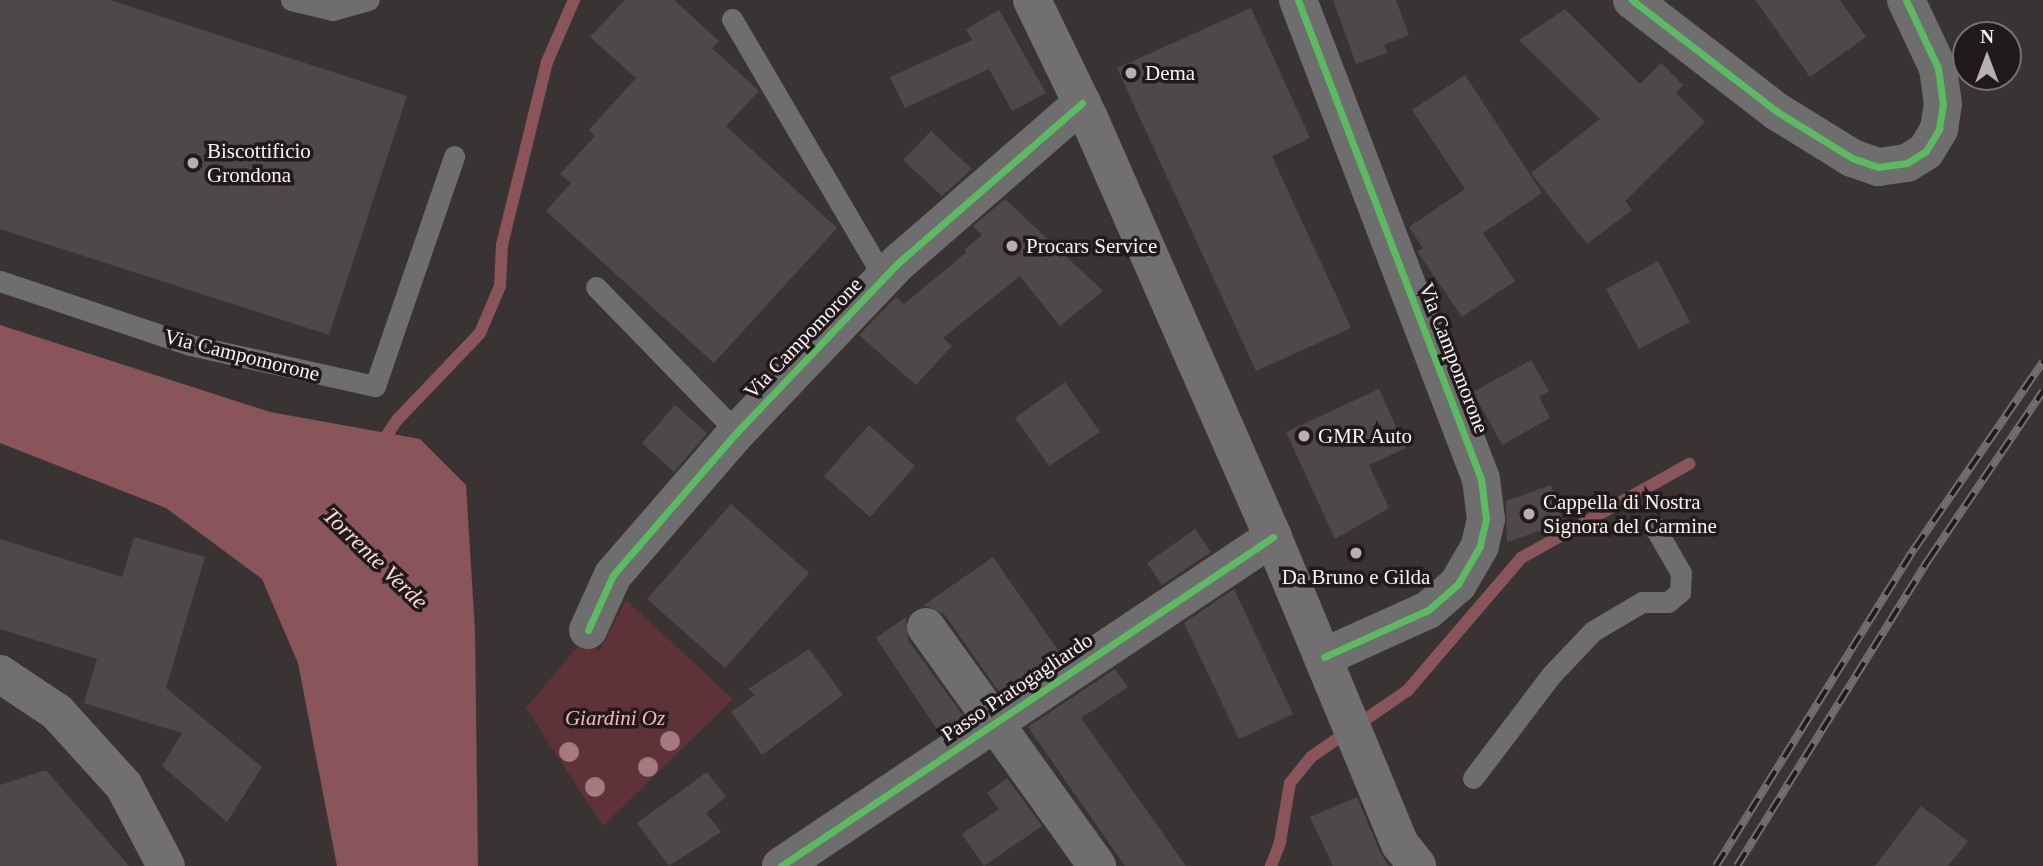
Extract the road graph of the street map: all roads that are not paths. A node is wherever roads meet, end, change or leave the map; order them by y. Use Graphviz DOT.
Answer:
graph roads {
  1 [pos="290,0"];
  2 [pos="369,0"];
  3 [pos="1032,0"];
  4 [pos="1298,0"];
  5 [pos="1632,0"];
  6 [pos="1906,0"];
  7 [pos="732,19"];
  8 [pos="1082,103"];
  9 [pos="454,156"];
  10 [pos="884,278"];
  11 [pos="0,281"];
  12 [pos="596,287"];
  13 [pos="737,432"];
  14 [pos="1654,526"];
  15 [pos="1273,537"];
  16 [pos="926,626"];
  17 [pos="588,630"];
  18 [pos="1324,657"];
  19 [pos="0,674"];
  20 [pos="995,723"];
  21 [pos="1473,778"];
  22 [pos="166,866"];
  23 [pos="781,866"];
  24 [pos="1097,866"];
  25 [pos="1417,866"];
  1 -- 2 [label="lane"];
  3 -- 8 [label="main road"];
  4 -- 18 [label="street, Via Campomorone"];
  5 -- 6 [label="street"];
  7 -- 10 [label="lane, Via Campomorone"];
  8 -- 10 [label="street, Via Campomorone"];
  8 -- 15 [label="main road"];
  9 -- 11 [label="lane, Via Campomorone"];
  10 -- 13 [label="street, Via Campomorone"];
  12 -- 13 [label="lane"];
  13 -- 17 [label="street, Via Campomorone"];
  14 -- 21 [label="lane"];
  15 -- 18 [label="main road"];
  15 -- 20 [label="street, Passo Pratogagliardo"];
  16 -- 20 [label="street, Passo Pratogagliardo"];
  18 -- 25 [label="main road"];
  19 -- 22 [label="main road"];
  20 -- 23 [label="street, Passo Pratogagliardo"];
  20 -- 24 [label="street, Passo Pratogagliardo"];
}
